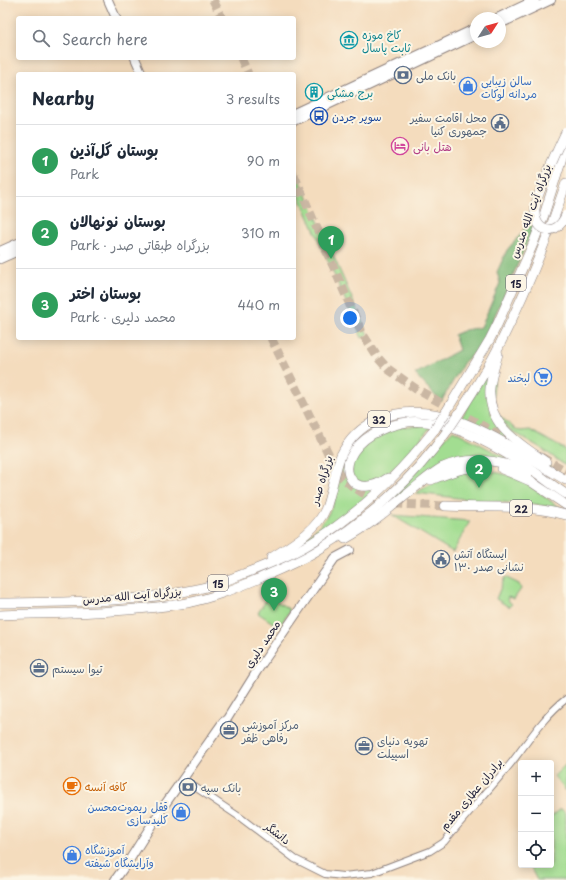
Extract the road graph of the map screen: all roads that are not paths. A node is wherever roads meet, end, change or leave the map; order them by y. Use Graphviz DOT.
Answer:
graph roads {
  1 [pos="108,0"];
  2 [pos="535,0"];
  3 [pos="551,0"];
  4 [pos="506,13"];
  5 [pos="115,16"];
  6 [pos="506,21"];
  7 [pos="470,31"];
  8 [pos="470,38"];
  9 [pos="136,60"];
  10 [pos="141,72"];
  11 [pos="377,78"];
  12 [pos="296,112"];
  13 [pos="296,120"];
  14 [pos="566,132"];
  15 [pos="566,145"];
  16 [pos="566,183"];
  17 [pos="566,215"];
  18 [pos="16,244"];
  19 [pos="0,251"];
  20 [pos="16,252"];
  21 [pos="0,259"];
  22 [pos="500,345"];
  23 [pos="402,468"];
  24 [pos="566,476"];
  25 [pos="566,480"];
  26 [pos="419,485"];
  27 [pos="565,493"];
  28 [pos="445,506"];
  29 [pos="566,506"];
  30 [pos="566,515"];
  31 [pos="350,550"];
  32 [pos="317,551"];
  33 [pos="255,569"];
  34 [pos="0,604"];
  35 [pos="0,615"];
  36 [pos="566,699"];
  37 [pos="185,780"];
  38 [pos="372,873"];
  39 [pos="115,880"];
  40 [pos="119,880"];
  1 -- 5 [label="main road"];
  2 -- 4 [label="main road"];
  3 -- 6 [label="main road"];
  7 -- 11 [label="main road"];
  8 -- 11 [label="main road"];
  9 -- 10 [label="main road"];
  11 -- 12 [label="main road"];
  11 -- 13 [label="main road"];
  14 -- 17 [label="highway, bridge"];
  15 -- 23 [label="highway, بزرگراه آیت الله مدرس / 15, bridge"];
  16 -- 22 [label="highway, 15"];
  18 -- 19 [label="main road"];
  20 -- 21 [label="main road"];
  22 -- 24 [label="highway"];
  22 -- 32 [label="highway, بزرگراه آیت الله مدرس / 15, bridge"];
  23 -- 27 [label="highway, بزرگراه صدر / 32"];
  23 -- 33 [label="highway, بزرگراه آیت الله مدرس / 15"];
  25 -- 33 [label="highway, بزرگراه صدر / 32"];
  26 -- 27 [label="highway, 32"];
  26 -- 29 [label="highway"];
  26 -- 32 [label="highway"];
  28 -- 30 [label="highway, 22"];
  31 -- 37 [label="main road, محمد دلیری"];
  32 -- 35 [label="highway, بزرگراه آیت الله مدرس / 15"];
  33 -- 34 [label="highway, بزرگراه آیت الله مدرس / 15"];
  36 -- 38 [label="street, برادران عطاری مقدم"];
  37 -- 38 [label="street, دانشگر"];
  37 -- 39 [label="main road, محمد دلیری"];
  37 -- 40 [label="main road, محمد دلیری"];
}
